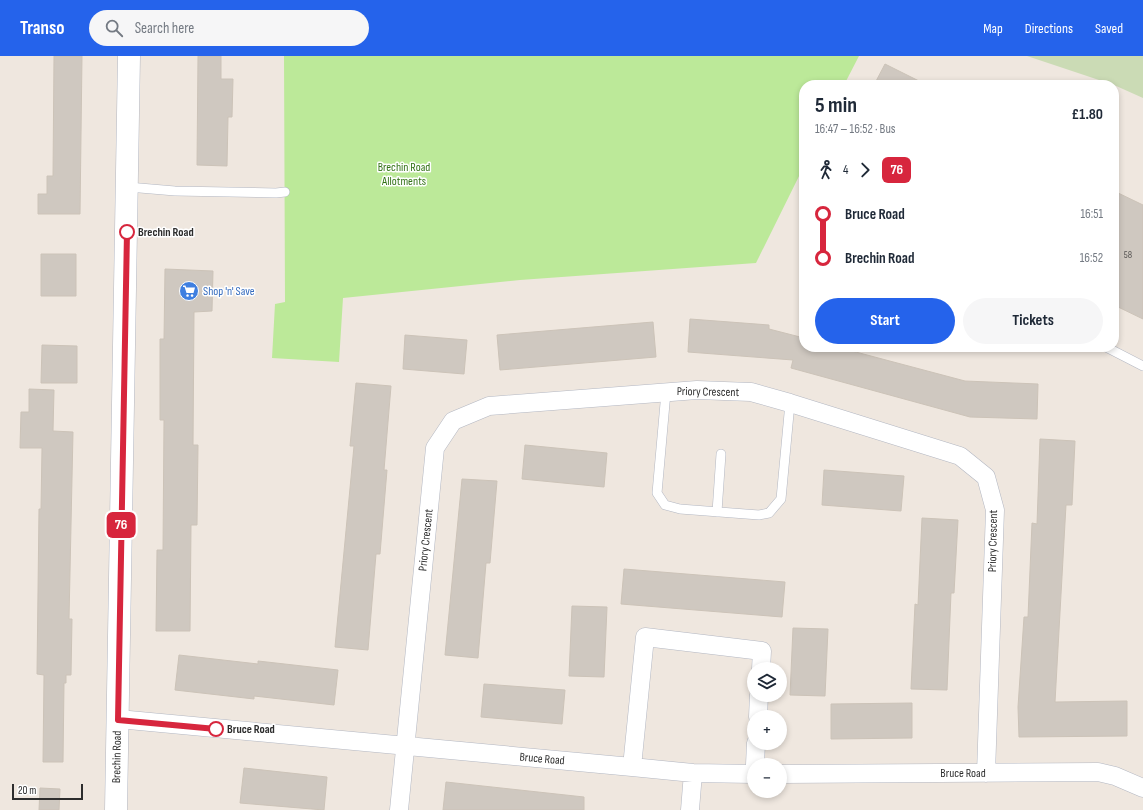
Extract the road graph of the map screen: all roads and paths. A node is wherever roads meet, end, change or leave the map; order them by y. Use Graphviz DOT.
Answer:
graph roads {
  1 [pos="129,56"];
  2 [pos="128,187"];
  3 [pos="284,192"];
  4 [pos="1116,352"];
  5 [pos="1143,366"];
  6 [pos="666,392"];
  7 [pos="790,402"];
  8 [pos="721,454"];
  9 [pos="717,512"];
  10 [pos="761,662"];
  11 [pos="118,720"];
  12 [pos="405,747"];
  13 [pos="632,767"];
  14 [pos="693,772"];
  15 [pos="986,773"];
  16 [pos="747,774"];
  17 [pos="787,774"];
  18 [pos="1143,788"];
  19 [pos="116,810"];
  20 [pos="399,810"];
  21 [pos="690,810"];
  1 -- 2 [label="street, Brechin Road"];
  2 -- 3 [label="lane"];
  2 -- 11 [label="street, Brechin Road"];
  4 -- 5 [label="lane"];
  6 -- 7 [label="street, Priory Crescent"];
  6 -- 9 [label="lane"];
  6 -- 12 [label="street, Priory Crescent"];
  7 -- 9 [label="lane"];
  7 -- 15 [label="street, Priory Crescent"];
  8 -- 9 [label="lane"];
  10 -- 13 [label="street"];
  11 -- 12 [label="street, Bruce Road"];
  11 -- 19 [label="street, Brechin Road"];
  12 -- 13 [label="street, Bruce Road"];
  12 -- 20 [label="street, Priory Crescent"];
  13 -- 14 [label="street, Bruce Road"];
  14 -- 16 [label="street, Bruce Road"];
  14 -- 21 [label="street"];
  15 -- 17 [label="street, Bruce Road"];
  15 -- 18 [label="street, Bruce Road"];
}
